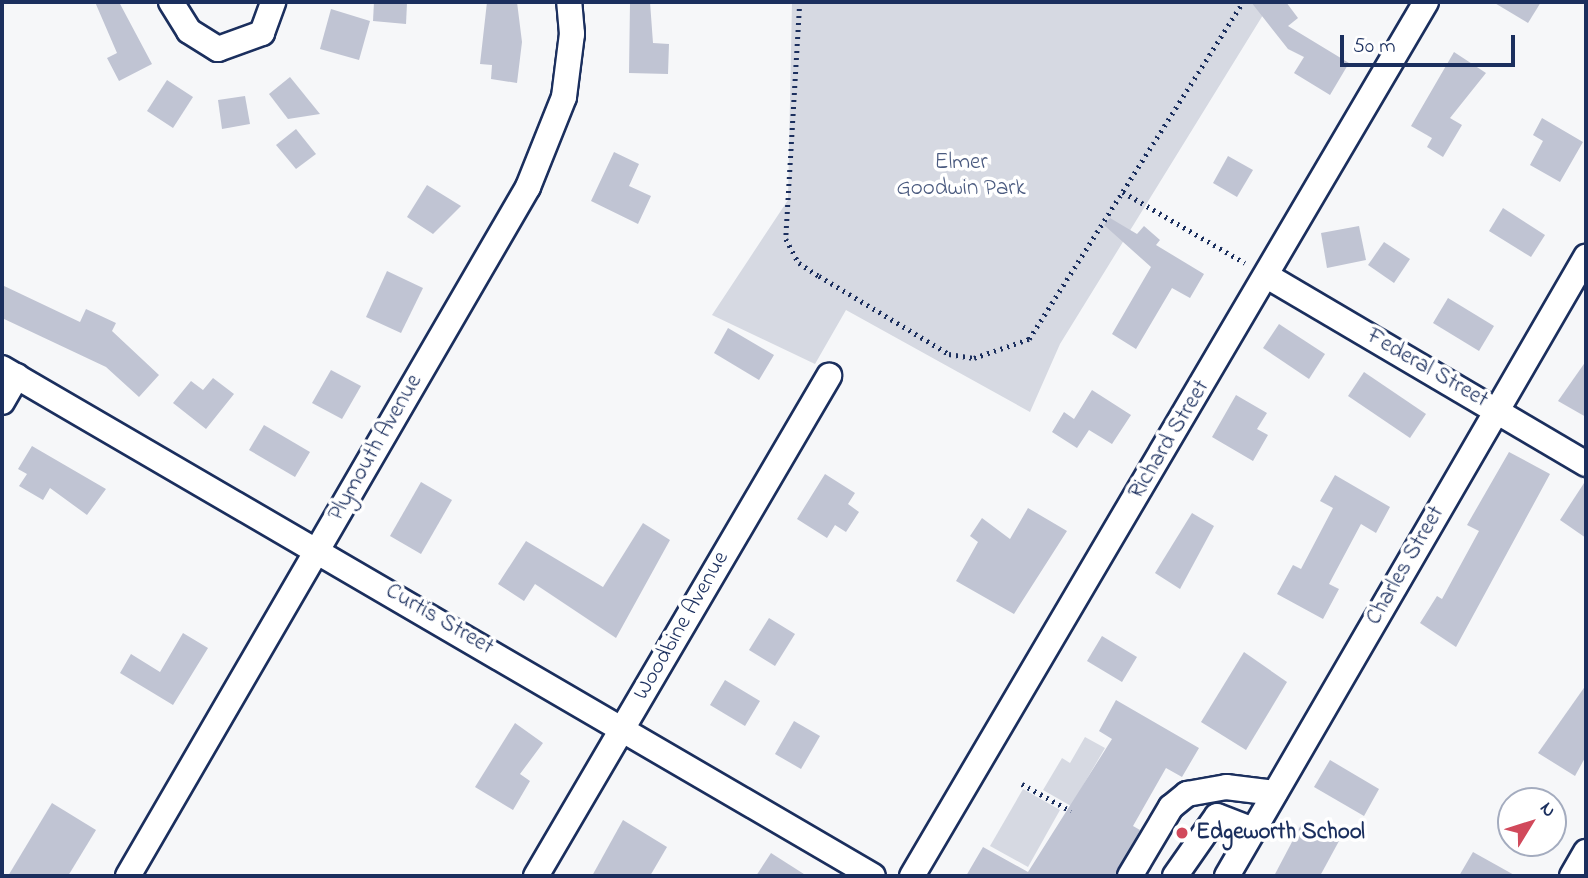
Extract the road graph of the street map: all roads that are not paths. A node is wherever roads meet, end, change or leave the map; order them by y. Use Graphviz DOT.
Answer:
graph roads {
  1 [pos="171,2"];
  2 [pos="273,2"];
  3 [pos="569,2"];
  4 [pos="1426,2"];
  5 [pos="1586,257"];
  6 [pos="1267,276"];
  7 [pos="9,372"];
  8 [pos="829,376"];
  9 [pos="2,402"];
  10 [pos="1496,410"];
  11 [pos="1586,464"];
  12 [pos="317,548"];
  13 [pos="622,728"];
  14 [pos="1275,793"];
  15 [pos="1254,830"];
  16 [pos="1586,852"];
  17 [pos="128,876"];
  18 [pos="536,876"];
  19 [pos="873,876"];
  20 [pos="912,876"];
  21 [pos="1130,876"];
  22 [pos="1175,876"];
  23 [pos="1227,876"];
  24 [pos="1572,876"];
  1 -- 2 [label="street"];
  3 -- 12 [label="street, Plymouth Avenue"];
  4 -- 6 [label="street, Richard Street"];
  5 -- 10 [label="street, Charles Street"];
  6 -- 10 [label="street, Federal Street"];
  6 -- 20 [label="street, Richard Street"];
  7 -- 9 [label="street"];
  7 -- 12 [label="street, Curtis Street"];
  8 -- 13 [label="street, Woodbine Avenue"];
  10 -- 11 [label="street, Federal Street"];
  10 -- 14 [label="street, Charles Street"];
  12 -- 13 [label="street, Curtis Street"];
  12 -- 17 [label="street, Plymouth Avenue"];
  13 -- 18 [label="street, Woodbine Avenue"];
  13 -- 19 [label="street, Curtis Street"];
  14 -- 15 [label="street, Charles Street"];
  14 -- 21 [label="street"];
  15 -- 22 [label="street"];
  15 -- 23 [label="street, Charles Street"];
  16 -- 24 [label="street"];
}
